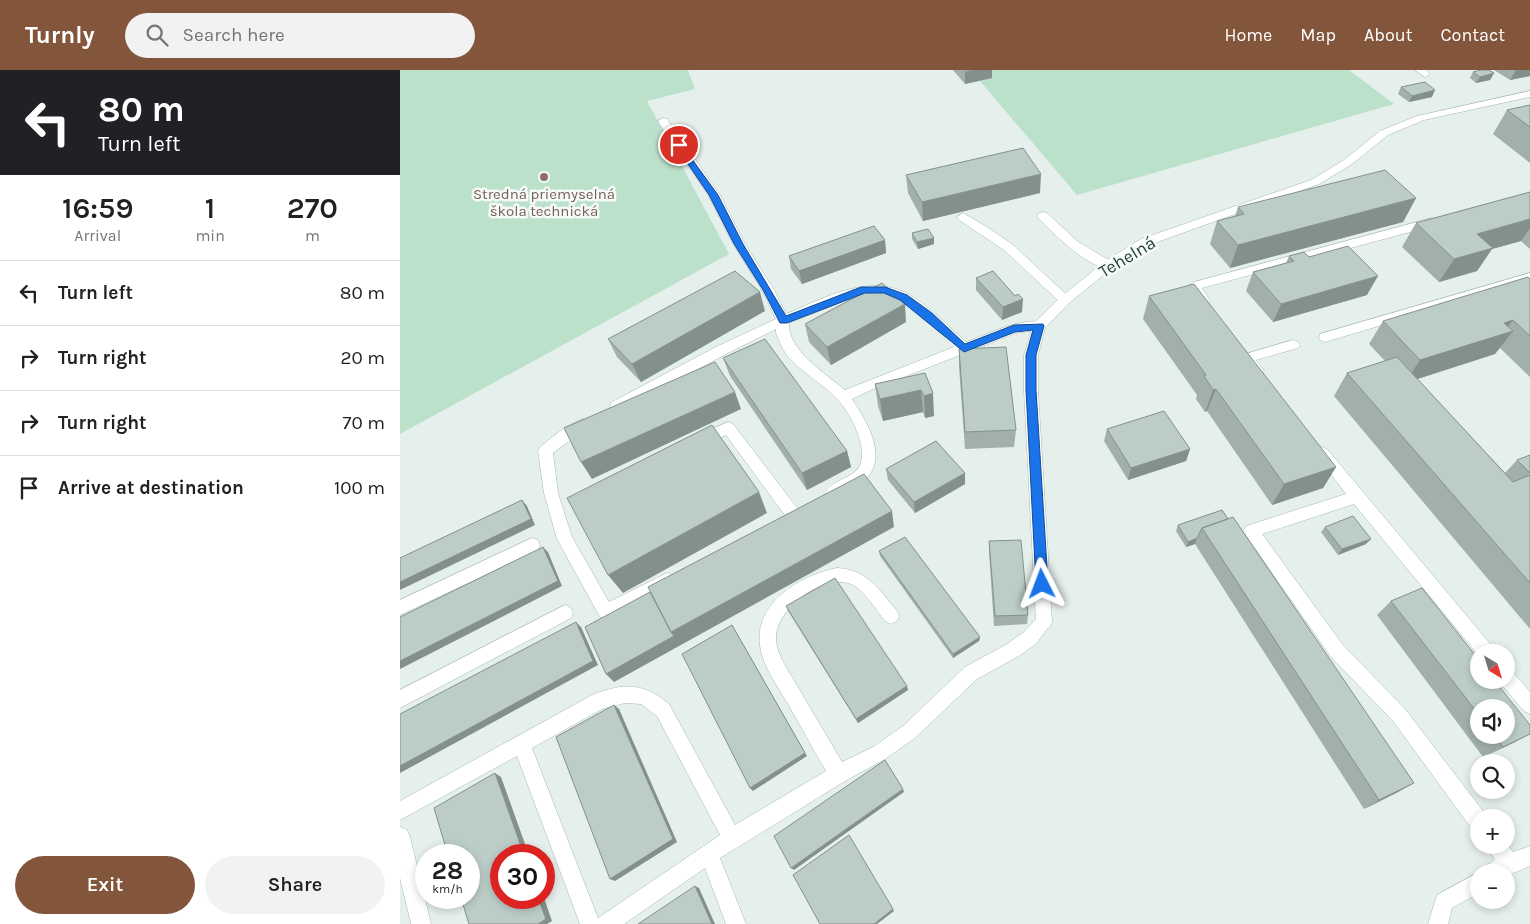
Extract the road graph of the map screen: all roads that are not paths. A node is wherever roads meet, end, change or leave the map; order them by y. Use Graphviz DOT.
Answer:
graph roads {
  1 [pos="1530,94"];
  2 [pos="663,121"];
  3 [pos="1043,216"];
  4 [pos="963,217"];
  5 [pos="1448,217"];
  6 [pos="1108,264"];
  7 [pos="1530,277"];
  8 [pos="1065,300"];
  9 [pos="1212,310"];
  10 [pos="784,320"];
  11 [pos="1039,326"];
  12 [pos="1325,336"];
  13 [pos="1293,345"];
  14 [pos="964,348"];
  15 [pos="1265,382"];
  16 [pos="844,397"];
  17 [pos="1314,443"];
  18 [pos="685,448"];
  19 [pos="824,496"];
  20 [pos="1357,497"];
  21 [pos="574,503"];
  22 [pos="808,505"];
  23 [pos="557,511"];
  24 [pos="792,513"];
  25 [pos="776,522"];
  26 [pos="532,545"];
  27 [pos="682,571"];
  28 [pos="400,608"];
  29 [pos="564,614"];
  30 [pos="891,616"];
  31 [pos="1479,644"];
  32 [pos="1515,687"];
  33 [pos="400,699"];
  34 [pos="1530,705"];
  35 [pos="521,744"];
  36 [pos="838,774"];
  37 [pos="1470,810"];
  38 [pos="400,811"];
  39 [pos="400,837"];
  40 [pos="732,838"];
  41 [pos="709,854"];
  42 [pos="1530,856"];
  43 [pos="1511,864"];
  44 [pos="1470,887"];
  45 [pos="421,924"];
  46 [pos="590,924"];
  47 [pos="606,924"];
  48 [pos="736,924"];
  49 [pos="1438,924"];
  1 -- 6 [label="street, Tehelná"];
  2 -- 10 [label="street"];
  3 -- 6 [label="street"];
  4 -- 8 [label="street"];
  5 -- 9 [label="street"];
  6 -- 8 [label="street, Tehelná"];
  7 -- 12 [label="street"];
  8 -- 11 [label="street, Tehelná"];
  10 -- 14 [label="street"];
  10 -- 16 [label="street"];
  10 -- 23 [label="street"];
  11 -- 14 [label="street"];
  11 -- 36 [label="street, Tehelná"];
  13 -- 15 [label="street"];
  14 -- 16 [label="street"];
  16 -- 19 [label="street"];
  17 -- 20 [label="street"];
  18 -- 24 [label="street"];
  20 -- 31 [label="street"];
  20 -- 37 [label="street"];
  21 -- 23 [label="street"];
  22 -- 24 [label="street"];
  23 -- 27 [label="street"];
  24 -- 25 [label="street"];
  26 -- 28 [label="street"];
  29 -- 33 [label="street"];
  30 -- 36 [label="street"];
  32 -- 34 [label="street"];
  35 -- 38 [label="street"];
  35 -- 40 [label="street"];
  35 -- 46 [label="street"];
  36 -- 40 [label="street"];
  39 -- 45 [label="street"];
  40 -- 41 [label="street"];
  41 -- 47 [label="street"];
  41 -- 48 [label="street"];
  42 -- 43 [label="street"];
  44 -- 49 [label="street"];
}
